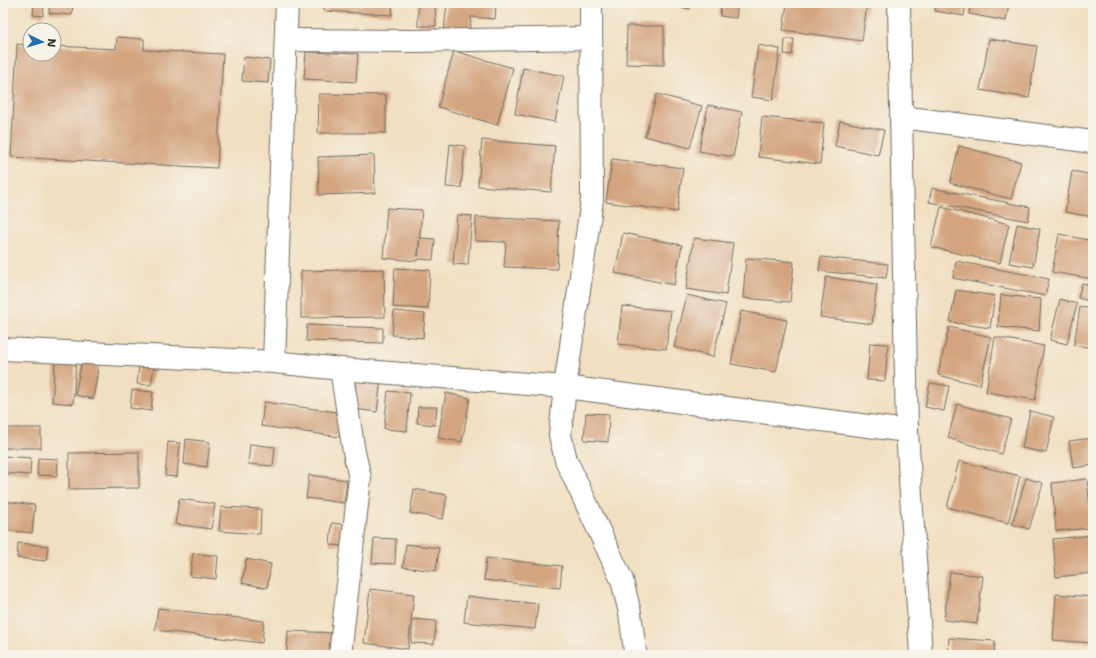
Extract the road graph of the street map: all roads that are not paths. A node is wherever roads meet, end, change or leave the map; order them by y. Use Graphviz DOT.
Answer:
graph roads {
  1 [pos="287,3"];
  2 [pos="591,3"];
  3 [pos="899,3"];
  4 [pos="590,38"];
  5 [pos="286,40"];
  6 [pos="902,117"];
  7 [pos="1093,142"];
  8 [pos="3,349"];
  9 [pos="274,362"];
  10 [pos="341,369"];
  11 [pos="566,387"];
  12 [pos="906,431"];
  13 [pos="340,655"];
  14 [pos="634,655"];
  15 [pos="921,655"];
  1 -- 5 [label="street"];
  2 -- 4 [label="street"];
  3 -- 6 [label="street"];
  4 -- 5 [label="street"];
  4 -- 11 [label="street"];
  5 -- 9 [label="street"];
  6 -- 7 [label="street"];
  6 -- 12 [label="street"];
  8 -- 9 [label="street"];
  9 -- 10 [label="street"];
  10 -- 11 [label="street"];
  10 -- 13 [label="street"];
  11 -- 12 [label="street"];
  11 -- 14 [label="street"];
  12 -- 15 [label="street"];
}
